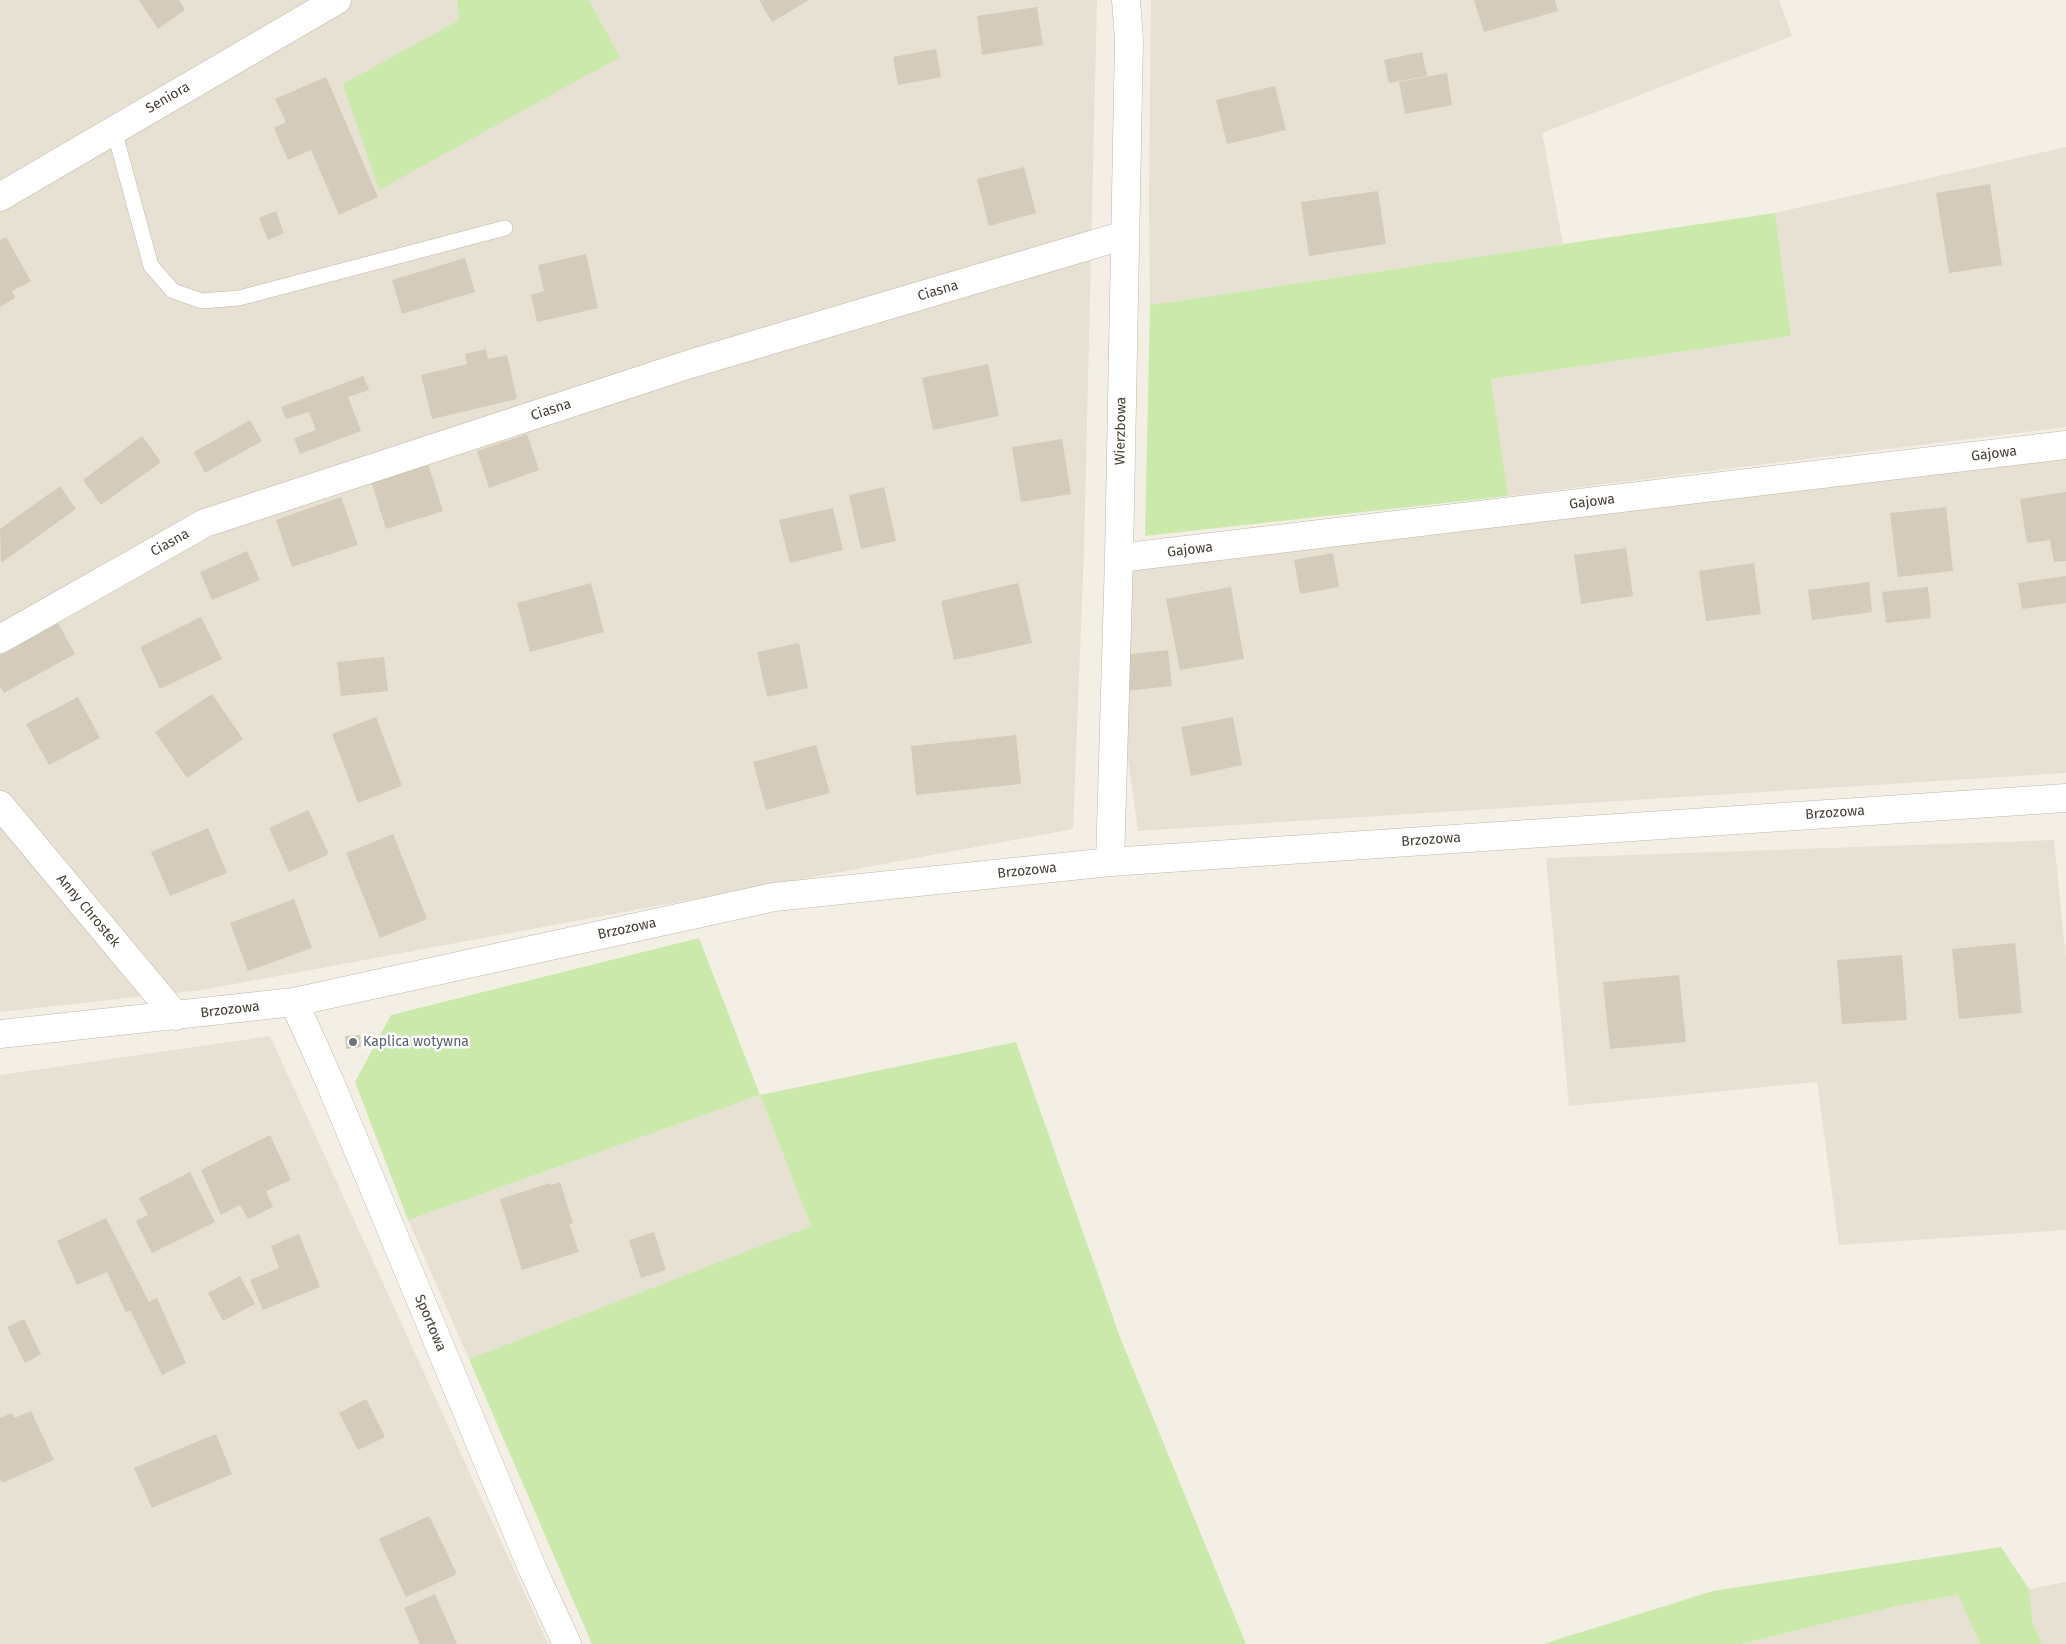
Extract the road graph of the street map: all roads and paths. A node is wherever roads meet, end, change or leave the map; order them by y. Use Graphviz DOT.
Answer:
graph roads {
  1 [pos="337,0"];
  2 [pos="1126,0"];
  3 [pos="114,130"];
  4 [pos="0,197"];
  5 [pos="505,228"];
  6 [pos="1125,235"];
  7 [pos="2066,445"];
  8 [pos="1119,558"];
  9 [pos="0,639"];
  10 [pos="2066,798"];
  11 [pos="0,805"];
  12 [pos="1110,862"];
  13 [pos="294,1002"];
  14 [pos="176,1016"];
  15 [pos="0,1034"];
  16 [pos="567,1644"];
  1 -- 3 [label="street, Seniora"];
  2 -- 6 [label="street, Wierzbowa"];
  3 -- 4 [label="street, Seniora"];
  3 -- 5 [label="lane"];
  6 -- 8 [label="street, Wierzbowa"];
  6 -- 9 [label="street, Ciasna"];
  7 -- 8 [label="street, Gajowa"];
  8 -- 12 [label="street, Wierzbowa"];
  10 -- 12 [label="street, Brzozowa"];
  11 -- 14 [label="street, Anny Chrostek"];
  12 -- 13 [label="street, Brzozowa"];
  13 -- 14 [label="street, Brzozowa"];
  13 -- 16 [label="street, Sportowa"];
  14 -- 15 [label="street, Brzozowa"];
}
